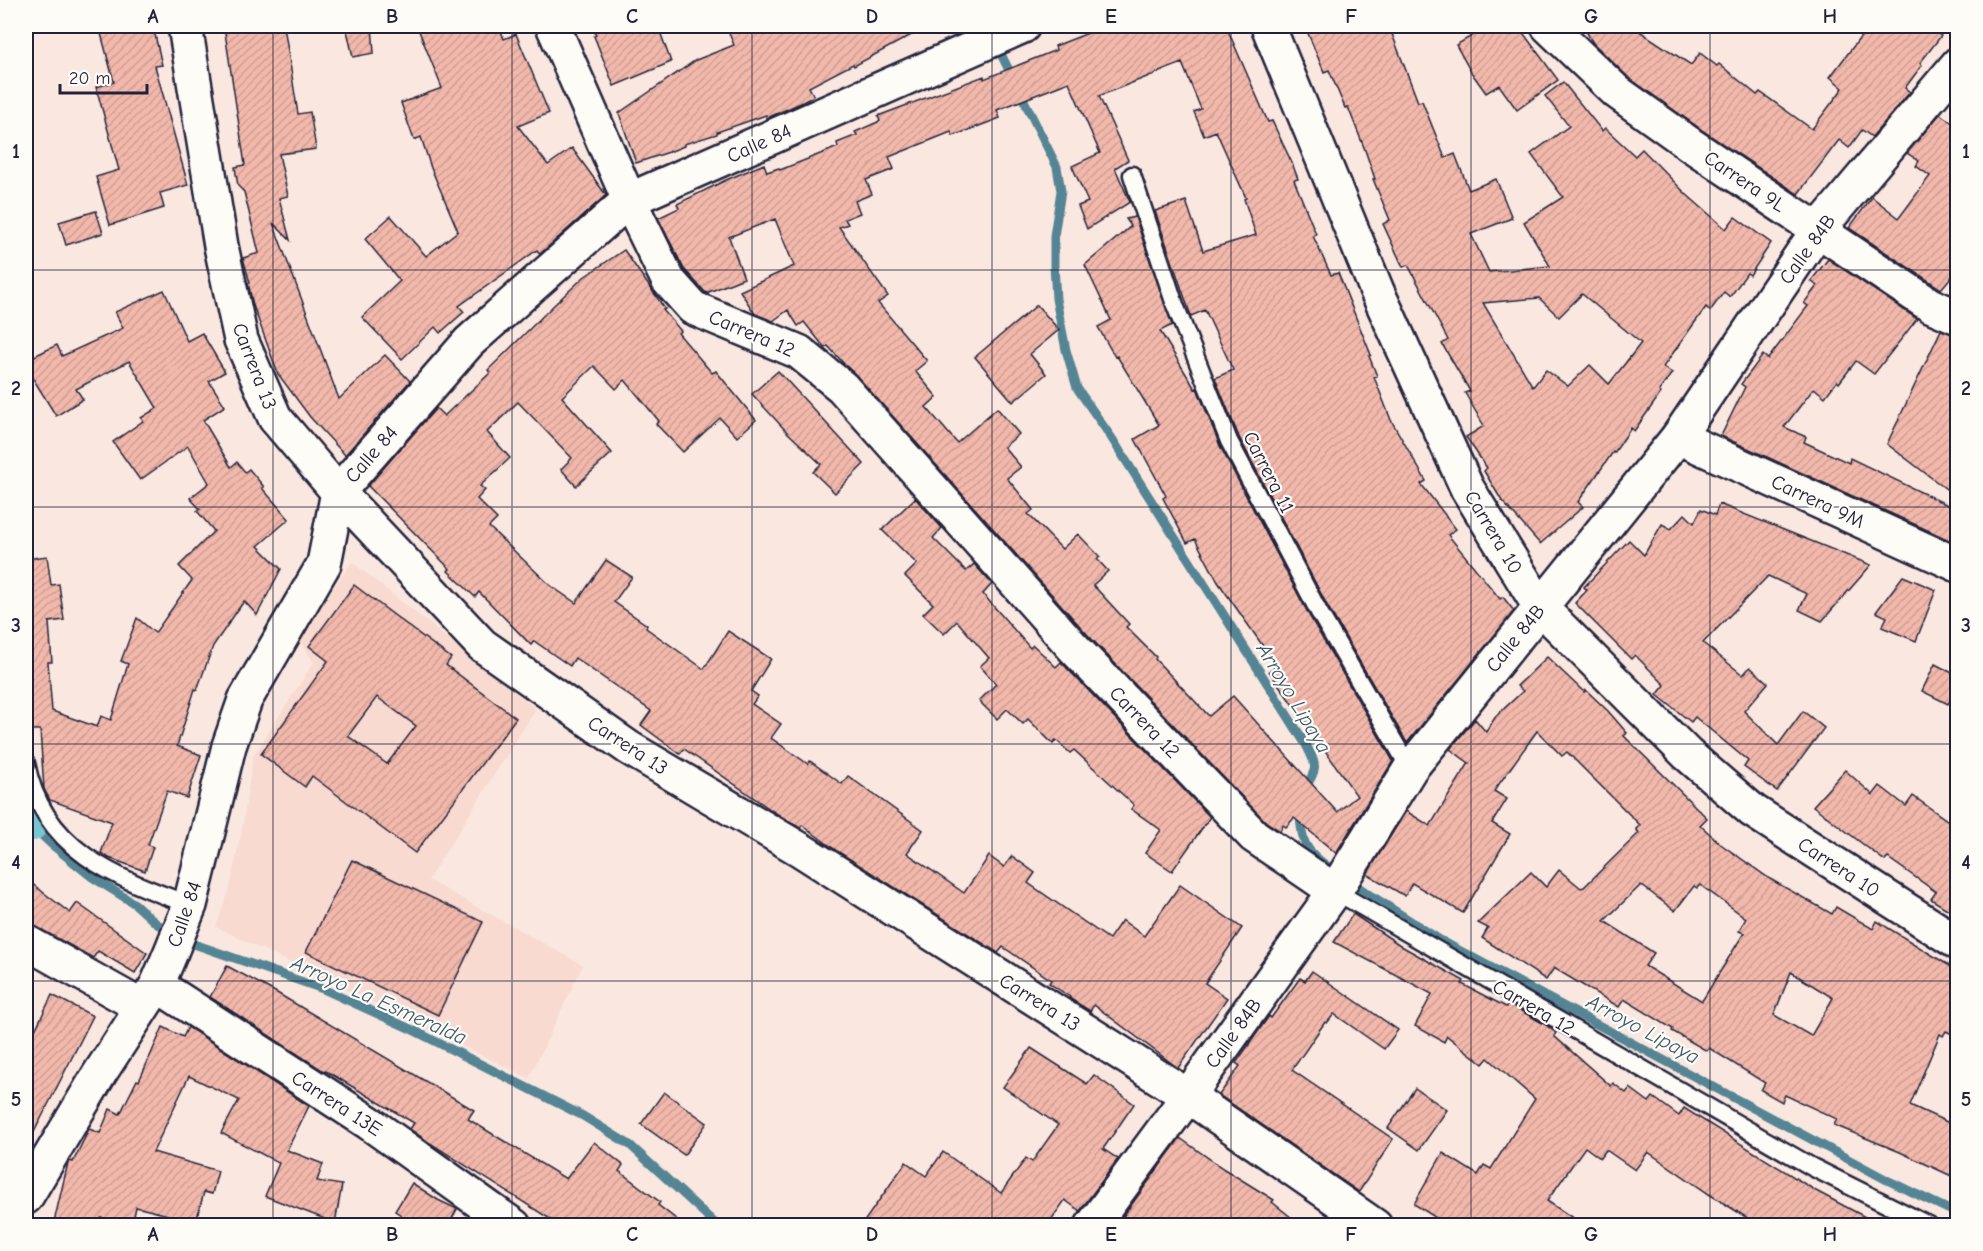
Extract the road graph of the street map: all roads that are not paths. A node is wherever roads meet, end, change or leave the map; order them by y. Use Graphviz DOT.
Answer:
graph roads {
  1 [pos="185,26"];
  2 [pos="553,26"];
  3 [pos="1268,26"];
  4 [pos="1548,26"];
  5 [pos="1002,35"];
  6 [pos="1958,64"];
  7 [pos="1132,175"];
  8 [pos="629,200"];
  9 [pos="1818,230"];
  10 [pos="1958,317"];
  11 [pos="1678,437"];
  12 [pos="338,492"];
  13 [pos="1958,565"];
  14 [pos="1540,607"];
  15 [pos="26,763"];
  16 [pos="1410,769"];
  17 [pos="1340,882"];
  18 [pos="187,912"];
  19 [pos="26,942"];
  20 [pos="1958,943"];
  21 [pos="149,996"];
  22 [pos="1188,1096"];
  23 [pos="26,1197"];
  24 [pos="514,1226"];
  25 [pos="1092,1226"];
  26 [pos="1375,1226"];
  27 [pos="1930,1226"];
  1 -- 12 [label="street, Carrera 13"];
  2 -- 8 [label="street, Carrera 12"];
  3 -- 14 [label="street, Carrera 10"];
  4 -- 9 [label="street, Carrera 9L"];
  5 -- 8 [label="street, Calle 84"];
  6 -- 9 [label="street, Calle 84B"];
  7 -- 16 [label="lane, Carrera 11"];
  8 -- 12 [label="street, Calle 84"];
  8 -- 17 [label="street, Carrera 12"];
  9 -- 10 [label="street, Carrera 9L"];
  9 -- 11 [label="street, Calle 84B"];
  11 -- 13 [label="street, Carrera 9M"];
  11 -- 14 [label="street, Calle 84B"];
  12 -- 18 [label="street, Calle 84"];
  12 -- 22 [label="street, Carrera 13"];
  14 -- 16 [label="street, Calle 84B"];
  14 -- 20 [label="street, Carrera 10"];
  15 -- 18 [label="lane"];
  16 -- 17 [label="street, Calle 84B"];
  17 -- 22 [label="street, Calle 84B"];
  17 -- 27 [label="lane, Carrera 12"];
  18 -- 21 [label="street, Calle 84"];
  19 -- 21 [label="street, Carrera 13E"];
  21 -- 23 [label="street, Calle 84"];
  21 -- 24 [label="street, Carrera 13E"];
  22 -- 25 [label="street, Calle 84B"];
  22 -- 26 [label="street, Carrera 13"];
}
